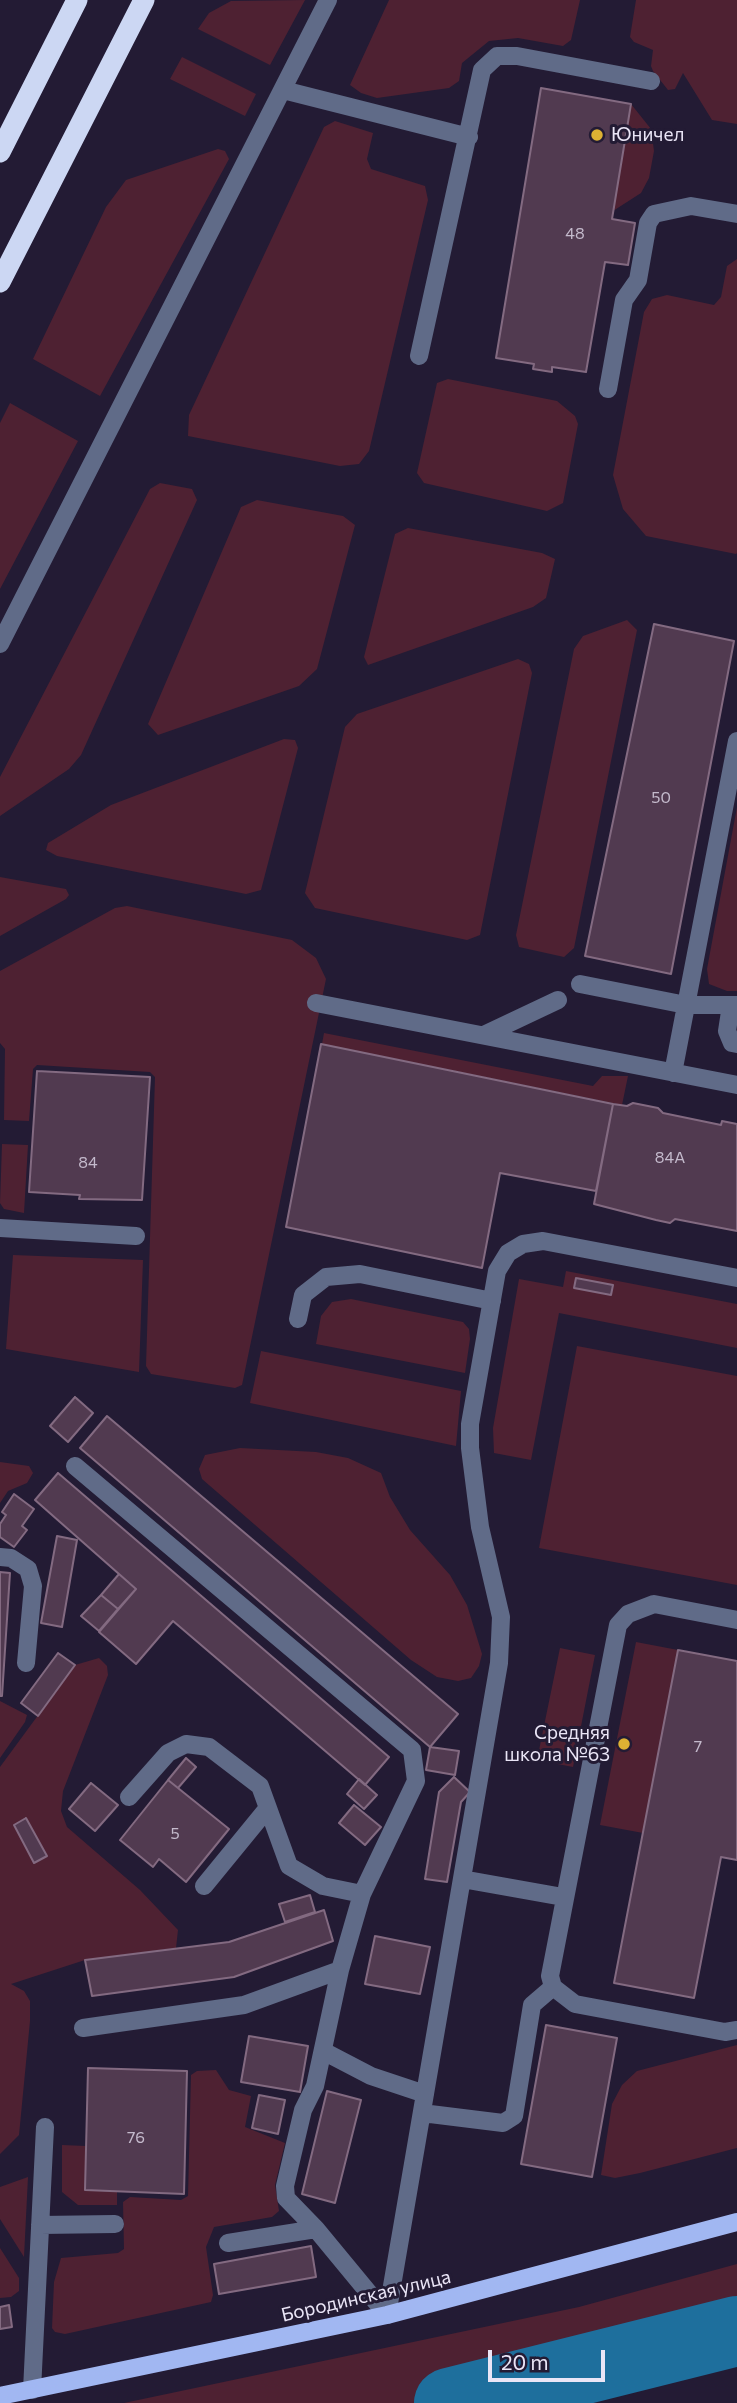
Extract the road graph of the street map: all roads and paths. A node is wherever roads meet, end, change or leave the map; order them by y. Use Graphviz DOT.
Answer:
graph roads {
  1 [pos="77,0"];
  2 [pos="144,0"];
  3 [pos="328,0"];
  4 [pos="651,81"];
  5 [pos="284,90"];
  6 [pos="469,137"];
  7 [pos="0,152"];
  8 [pos="737,214"];
  9 [pos="0,282"];
  10 [pos="419,356"];
  11 [pos="608,388"];
  12 [pos="0,644"];
  13 [pos="737,741"];
  14 [pos="580,984"];
  15 [pos="558,1000"];
  16 [pos="316,1003"];
  17 [pos="686,1005"];
  18 [pos="734,1005"];
  19 [pos="484,1035"];
  20 [pos="737,1044"];
  21 [pos="673,1073"];
  22 [pos="737,1085"];
  23 [pos="0,1228"];
  24 [pos="136,1236"];
  25 [pos="737,1278"];
  26 [pos="492,1301"];
  27 [pos="298,1319"];
  28 [pos="75,1466"];
  29 [pos="0,1557"];
  30 [pos="737,1620"];
  31 [pos="26,1663"];
  32 [pos="129,1797"];
  33 [pos="267,1809"];
  34 [pos="462,1879"];
  35 [pos="204,1886"];
  36 [pos="362,1894"];
  37 [pos="563,1897"];
  38 [pos="340,1970"];
  39 [pos="553,1987"];
  40 [pos="83,2028"];
  41 [pos="737,2030"];
  42 [pos="323,2051"];
  43 [pos="425,2094"];
  44 [pos="422,2113"];
  45 [pos="45,2127"];
  46 [pos="737,2222"];
  47 [pos="115,2224"];
  48 [pos="40,2225"];
  49 [pos="316,2230"];
  50 [pos="228,2243"];
  51 [pos="387,2315"];
  52 [pos="32,2390"];
  53 [pos="0,2396"];
  1 -- 7 [label="highway"];
  2 -- 9 [label="highway"];
  3 -- 5 [label="lane"];
  4 -- 6 [label="lane"];
  5 -- 6 [label="lane"];
  5 -- 12 [label="lane"];
  6 -- 10 [label="lane"];
  8 -- 11 [label="lane"];
  13 -- 17 [label="lane"];
  14 -- 17 [label="lane"];
  15 -- 19 [label="lane"];
  16 -- 19 [label="lane"];
  17 -- 18 [label="lane"];
  17 -- 21 [label="lane"];
  18 -- 20 [label="lane"];
  19 -- 21 [label="lane"];
  21 -- 22 [label="lane"];
  23 -- 24 [label="lane"];
  25 -- 26 [label="lane"];
  26 -- 27 [label="lane"];
  26 -- 34 [label="lane"];
  28 -- 36 [label="lane"];
  29 -- 31 [label="lane"];
  30 -- 37 [label="lane"];
  32 -- 33 [label="lane"];
  33 -- 35 [label="lane"];
  33 -- 36 [label="lane"];
  34 -- 37 [label="lane"];
  34 -- 43 [label="lane"];
  36 -- 38 [label="lane"];
  37 -- 39 [label="lane"];
  38 -- 40 [label="lane"];
  38 -- 42 [label="lane"];
  39 -- 41 [label="lane"];
  39 -- 44 [label="lane"];
  42 -- 43 [label="lane"];
  42 -- 49 [label="lane"];
  43 -- 44 [label="lane"];
  44 -- 51 [label="lane"];
  45 -- 48 [label="lane"];
  46 -- 51 [label="main road, Бородинская улица"];
  47 -- 48 [label="lane"];
  48 -- 52 [label="lane"];
  49 -- 50 [label="lane"];
  49 -- 51 [label="lane"];
  51 -- 52 [label="main road, Бородинская улица"];
  52 -- 53 [label="main road, Бородинская улица"];
}
